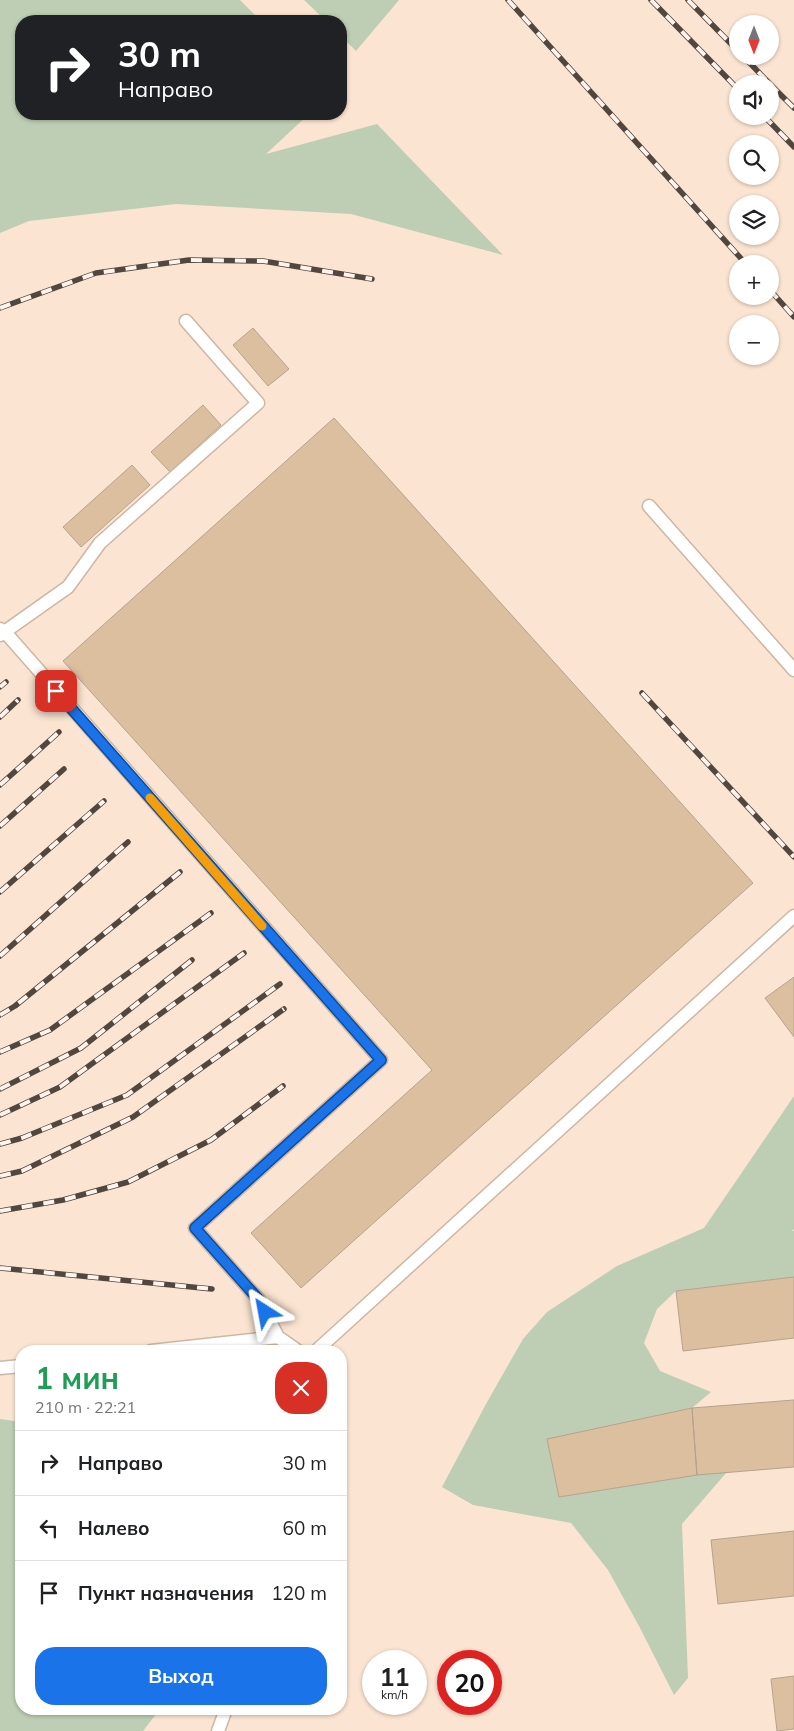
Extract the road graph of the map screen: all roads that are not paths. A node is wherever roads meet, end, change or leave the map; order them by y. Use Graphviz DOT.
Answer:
graph roads {
  1 [pos="186,321"];
  2 [pos="649,506"];
  3 [pos="2,632"];
  4 [pos="794,670"];
  5 [pos="794,916"];
  6 [pos="278,1337"];
  7 [pos="205,1345"];
  8 [pos="289,1345"];
  9 [pos="323,1345"];
  10 [pos="15,1367"];
  11 [pos="0,1368"];
  12 [pos="224,1715"];
  13 [pos="218,1731"];
  1 -- 3 [label="lane"];
  2 -- 4 [label="lane"];
  3 -- 6 [label="lane"];
  5 -- 9 [label="lane"];
  6 -- 7 [label="lane"];
  6 -- 8 [label="lane"];
  10 -- 11 [label="lane"];
  12 -- 13 [label="lane"];
}
